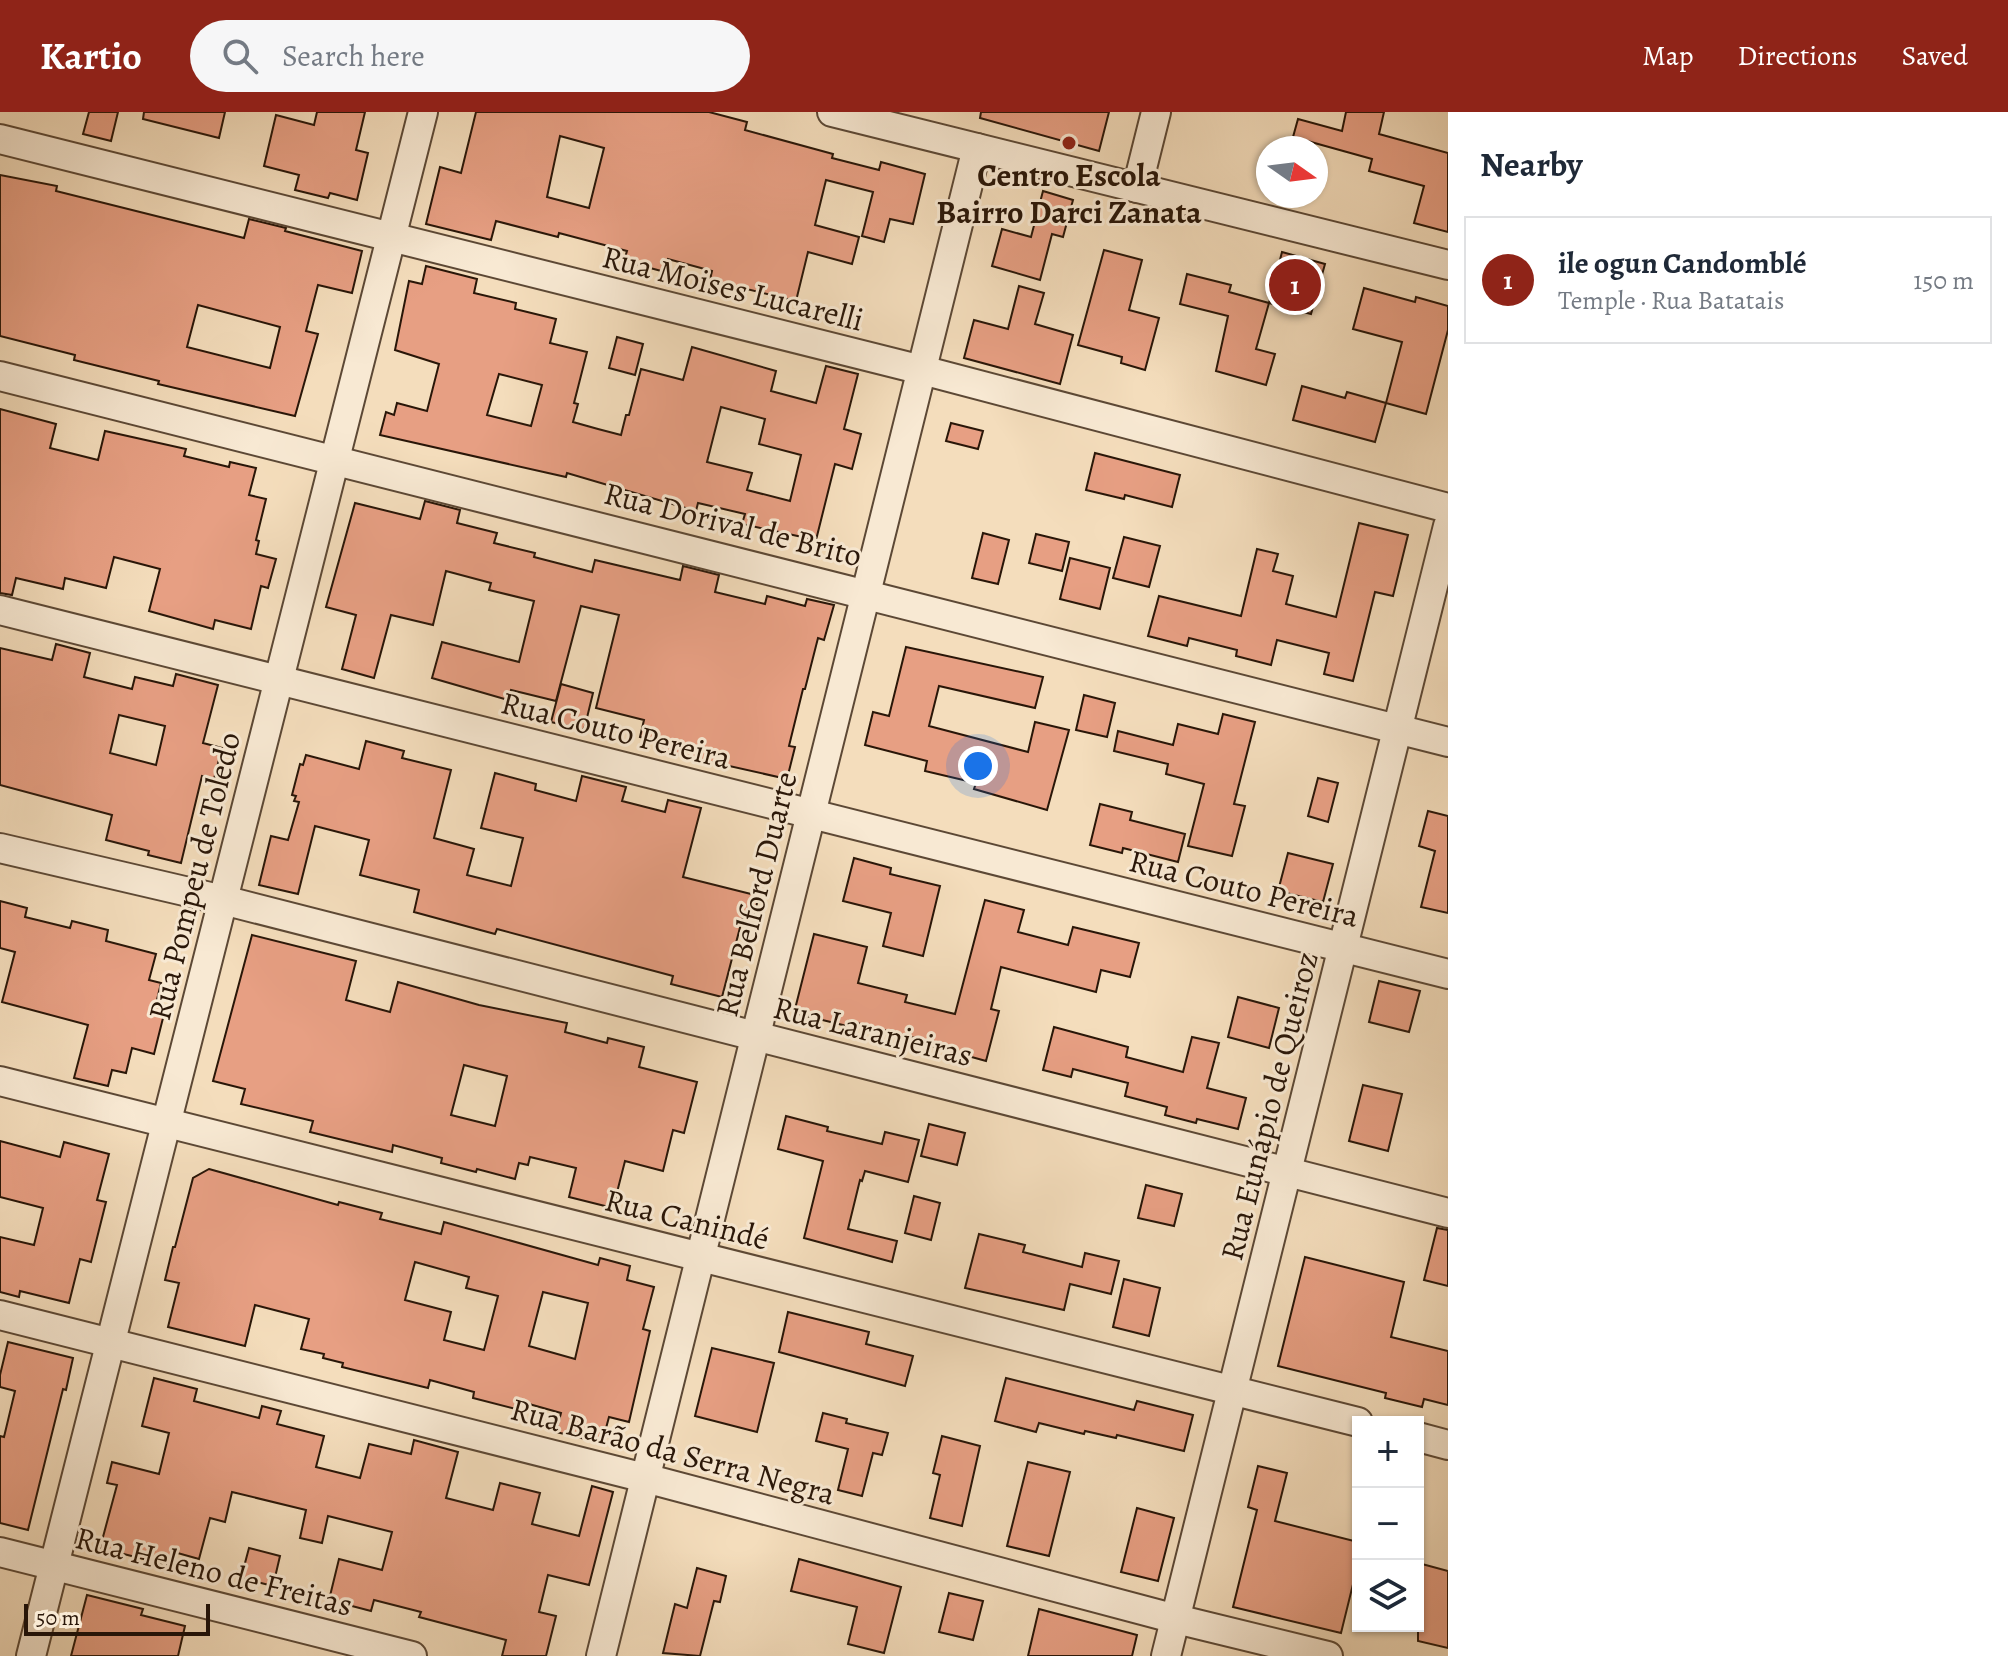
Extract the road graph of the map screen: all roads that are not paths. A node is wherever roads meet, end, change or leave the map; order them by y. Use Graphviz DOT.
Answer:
graph roads {
  1 [pos="423,112"];
  2 [pos="832,112"];
  3 [pos="1156,112"];
  4 [pos="0,139"];
  5 [pos="977,148"];
  6 [pos="1137,188"];
  7 [pos="391,237"];
  8 [pos="1448,265"];
  9 [pos="922,370"];
  10 [pos="0,376"];
  11 [pos="335,459"];
  12 [pos="1448,508"];
  13 [pos="1448,526"];
  14 [pos="866,593"];
  15 [pos="0,610"];
  16 [pos="279,680"];
  17 [pos="1395,729"];
  18 [pos="1448,742"];
  19 [pos="811,815"];
  20 [pos="0,848"];
  21 [pos="223,900"];
  22 [pos="1343,947"];
  23 [pos="1448,974"];
  24 [pos="755,1036"];
  25 [pos="0,1081"];
  26 [pos="166,1124"];
  27 [pos="1289,1173"];
  28 [pos="1448,1213"];
  29 [pos="700,1258"];
  30 [pos="0,1315"];
  31 [pos="110,1343"];
  32 [pos="1232,1390"];
  33 [pos="1352,1420"];
  34 [pos="1424,1439"];
  35 [pos="1448,1445"];
  36 [pos="645,1478"];
  37 [pos="0,1552"];
  38 [pos="54,1566"];
  39 [pos="1176,1619"];
  40 [pos="31,1656"];
  41 [pos="412,1656"];
  42 [pos="601,1656"];
  43 [pos="1166,1656"];
  44 [pos="1328,1656"];
  1 -- 7 [label="street, Rua Pompeu de Toledo"];
  2 -- 5 [label="street"];
  3 -- 6 [label="street"];
  4 -- 7 [label="street, Rua Moises Lucarelli"];
  5 -- 6 [label="street"];
  5 -- 9 [label="street, Rua Belford Duarte"];
  6 -- 8 [label="street"];
  7 -- 9 [label="street, Rua Moises Lucarelli"];
  7 -- 11 [label="street, Rua Pompeu de Toledo"];
  9 -- 12 [label="street, Rua Moises Lucarelli"];
  9 -- 14 [label="street, Rua Belford Duarte"];
  10 -- 11 [label="street, Rua Dorival de Brito"];
  11 -- 14 [label="street, Rua Dorival de Brito"];
  11 -- 16 [label="street, Rua Pompeu de Toledo"];
  13 -- 17 [label="street, Rua Eunápio de Queiroz"];
  14 -- 17 [label="street, Rua Dorival de Brito"];
  14 -- 19 [label="street, Rua Belford Duarte"];
  15 -- 16 [label="street, Rua Couto Pereira"];
  16 -- 19 [label="street, Rua Couto Pereira"];
  16 -- 21 [label="street, Rua Pompeu de Toledo"];
  17 -- 18 [label="street, Rua Dorival de Brito"];
  17 -- 22 [label="street, Rua Eunápio de Queiroz"];
  19 -- 22 [label="street, Rua Couto Pereira"];
  19 -- 24 [label="street, Rua Belford Duarte"];
  20 -- 21 [label="street, Rua Laranjeiras"];
  21 -- 24 [label="street, Rua Laranjeiras"];
  21 -- 26 [label="street, Rua Pompeu de Toledo"];
  22 -- 23 [label="street, Rua Couto Pereira"];
  22 -- 27 [label="street, Rua Eunápio de Queiroz"];
  24 -- 27 [label="street, Rua Laranjeiras"];
  24 -- 29 [label="street, Rua Belford Duarte"];
  25 -- 26 [label="street, Rua Canindé"];
  26 -- 29 [label="street, Rua Canindé"];
  26 -- 31 [label="street, Rua Pompeu de Toledo"];
  27 -- 28 [label="street, Rua Laranjeiras"];
  27 -- 32 [label="street, Rua Eunápio de Queiroz"];
  29 -- 32 [label="street, Rua Canindé"];
  29 -- 36 [label="street, Rua Belford Duarte"];
  30 -- 31 [label="street, Rua Barão da Serra Negra"];
  31 -- 36 [label="street, Rua Barão da Serra Negra"];
  31 -- 38 [label="street, Rua Pompeu de Toledo"];
  32 -- 33 [label="street, Rua Canindé"];
  32 -- 39 [label="street, Rua Eunápio de Queiroz"];
  34 -- 35 [label="street"];
  36 -- 39 [label="street, Rua Barão da Serra Negra"];
  36 -- 42 [label="street, Rua Belford Duarte"];
  37 -- 38 [label="street, Rua Heleno de Freitas"];
  38 -- 40 [label="street, Rua Pompeu de Toledo"];
  38 -- 41 [label="street, Rua Heleno de Freitas"];
  39 -- 43 [label="street, Rua Eunápio de Queiroz"];
  39 -- 44 [label="street, Rua Barão da Serra Negra"];
}
